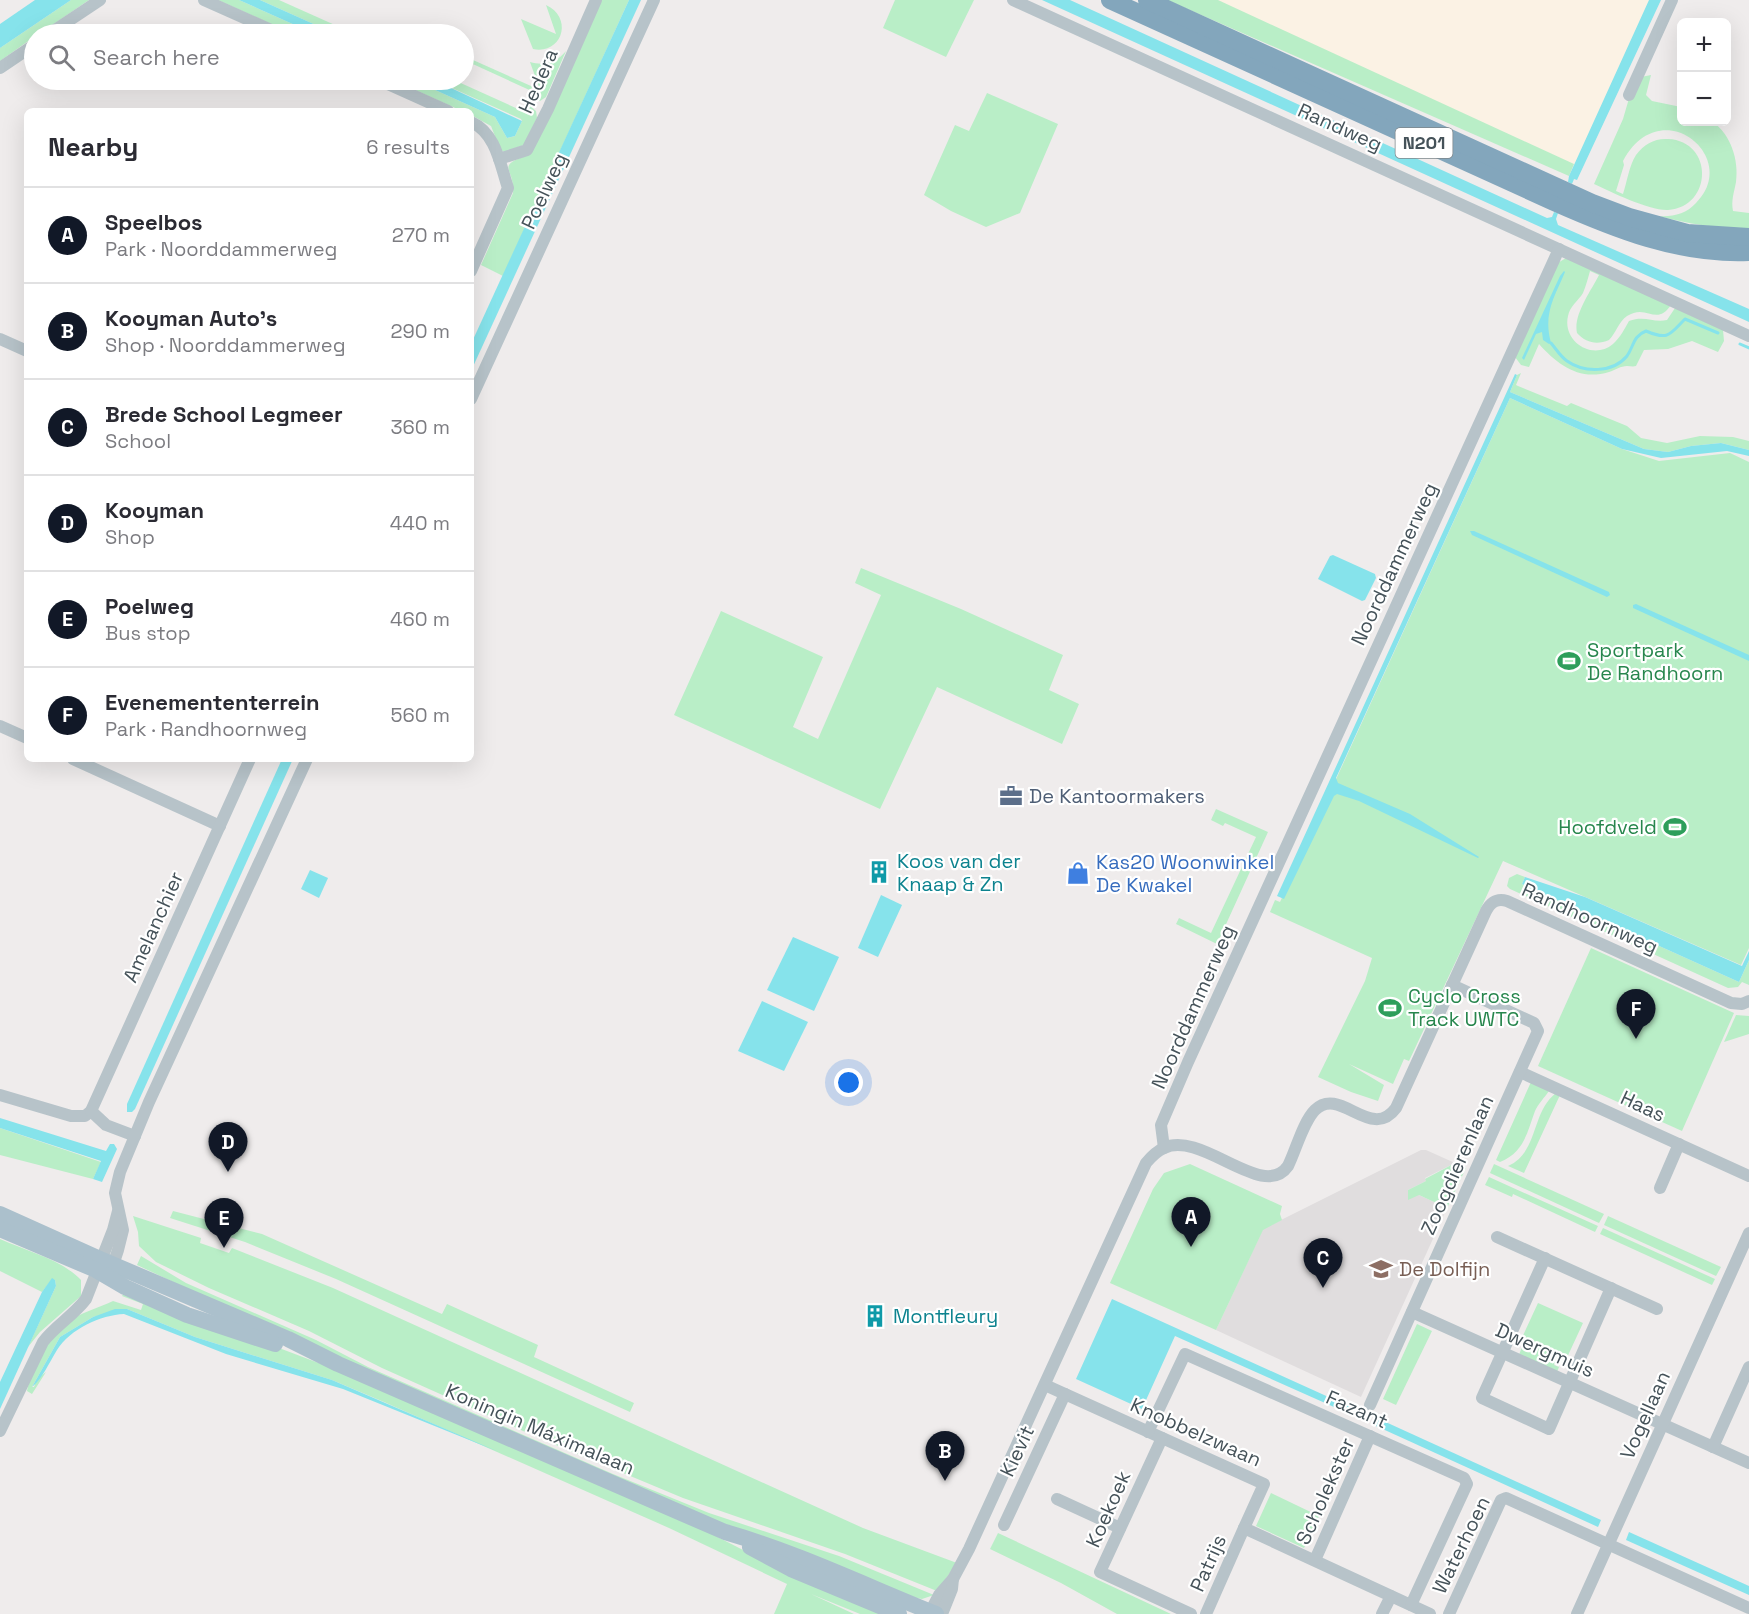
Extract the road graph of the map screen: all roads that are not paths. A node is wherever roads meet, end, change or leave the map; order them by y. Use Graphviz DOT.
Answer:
graph roads {
  1 [pos="100,0"];
  2 [pos="204,0"];
  3 [pos="596,0"];
  4 [pos="654,0"];
  5 [pos="1012,0"];
  6 [pos="1110,0"];
  7 [pos="1147,0"];
  8 [pos="1672,0"];
  9 [pos="65,24"];
  10 [pos="258,24"];
  11 [pos="24,52"];
  12 [pos="0,68"];
  13 [pos="401,90"];
  14 [pos="1629,95"];
  15 [pos="441,108"];
  16 [pos="474,124"];
  17 [pos="499,159"];
  18 [pos="1749,237"];
  19 [pos="1559,249"];
  20 [pos="1749,252"];
  21 [pos="474,264"];
  22 [pos="1749,336"];
  23 [pos="0,339"];
  24 [pos="24,350"];
  25 [pos="474,392"];
  26 [pos="0,726"];
  27 [pos="24,737"];
  28 [pos="80,762"];
  29 [pos="249,762"];
  30 [pos="306,762"];
  31 [pos="220,826"];
  32 [pos="1452,985"];
  33 [pos="1749,1000"];
  34 [pos="1520,1072"];
  35 [pos="0,1095"];
  36 [pos="91,1111"];
  37 [pos="135,1136"];
  38 [pos="1679,1144"];
  39 [pos="1164,1148"];
  40 [pos="1749,1176"];
  41 [pos="1660,1188"];
  42 [pos="0,1214"];
  43 [pos="0,1229"];
  44 [pos="1749,1233"];
  45 [pos="1497,1237"];
  46 [pos="1545,1258"];
  47 [pos="103,1265"];
  48 [pos="1611,1288"];
  49 [pos="1657,1309"];
  50 [pos="1412,1312"];
  51 [pos="1503,1353"];
  52 [pos="1749,1367"];
  53 [pos="1568,1382"];
  54 [pos="1045,1384"];
  55 [pos="1065,1394"];
  56 [pos="1370,1405"];
  57 [pos="1662,1424"];
  58 [pos="0,1431"];
  59 [pos="1148,1432"];
  60 [pos="1370,1436"];
  61 [pos="1162,1438"];
  62 [pos="1713,1447"];
  63 [pos="1749,1464"];
  64 [pos="1057,1499"];
  65 [pos="1004,1525"];
  66 [pos="1120,1528"];
  67 [pos="1244,1528"];
  68 [pos="725,1532"];
  69 [pos="1609,1544"];
  70 [pos="1315,1560"];
  71 [pos="1391,1596"];
  72 [pos="1410,1605"];
  73 [pos="1749,1608"];
  74 [pos="935,1613"];
  75 [pos="899,1614"];
  76 [pos="1191,1614"];
  77 [pos="1206,1614"];
  78 [pos="1382,1614"];
  79 [pos="1430,1614"];
  80 [pos="1449,1614"];
  81 [pos="1577,1614"];
  1 -- 9 [label="street"];
  2 -- 10 [label="street"];
  3 -- 17 [label="street, Hedera"];
  4 -- 25 [label="street, Poelweg"];
  5 -- 19 [label="street, Randweg"];
  6 -- 20 [label="highway, N201"];
  7 -- 18 [label="highway, N201"];
  8 -- 14 [label="street"];
  11 -- 12 [label="street"];
  13 -- 15 [label="street"];
  16 -- 17 [label="street"];
  17 -- 21 [label="street"];
  19 -- 22 [label="street, Randweg"];
  19 -- 39 [label="street, Noorddammerweg"];
  23 -- 24 [label="street"];
  26 -- 27 [label="street"];
  28 -- 31 [label="street"];
  29 -- 31 [label="street, Amelanchier"];
  30 -- 37 [label="street"];
  31 -- 36 [label="street, Amelanchier"];
  32 -- 33 [label="street, Randhoornweg"];
  32 -- 34 [label="street, Zoogdierenlaan"];
  32 -- 39 [label="street, Randhoornweg"];
  34 -- 38 [label="street, Haas"];
  34 -- 50 [label="street, Zoogdierenlaan"];
  35 -- 36 [label="street"];
  36 -- 37 [label="street"];
  37 -- 47 [label="street"];
  38 -- 40 [label="street, Haas"];
  38 -- 41 [label="street"];
  39 -- 54 [label="street"];
  42 -- 47 [label="main road, Koningin Máximalaan"];
  43 -- 47 [label="main road, Koningin Máximalaan"];
  44 -- 57 [label="street, Vogellaan"];
  45 -- 46 [label="street"];
  46 -- 48 [label="street"];
  46 -- 51 [label="street"];
  47 -- 58 [label="street"];
  47 -- 68 [label="main road, Koningin Máximalaan"];
  48 -- 49 [label="street"];
  48 -- 53 [label="street"];
  50 -- 51 [label="street, Dwergmuis"];
  50 -- 56 [label="street, Zoogdierenlaan"];
  51 -- 53 [label="street, Dwergmuis"];
  51 -- 53 [label="street"];
  52 -- 62 [label="street"];
  53 -- 57 [label="street, Dwergmuis"];
  54 -- 55 [label="street, Knobbelzwaan"];
  54 -- 74 [label="street"];
  55 -- 59 [label="street, Knobbelzwaan"];
  55 -- 65 [label="street, Kievit"];
  57 -- 62 [label="street, Dwergmuis"];
  57 -- 69 [label="street, Vogellaan"];
  59 -- 60 [label="street, Fazant"];
  59 -- 61 [label="street, Knobbelzwaan"];
  60 -- 70 [label="street, Scholekster"];
  60 -- 72 [label="street, Fazant"];
  61 -- 66 [label="street, Koekoek"];
  61 -- 67 [label="street, Knobbelzwaan"];
  62 -- 63 [label="street, Dwergmuis"];
  64 -- 66 [label="street"];
  66 -- 76 [label="street, Koekoek"];
  67 -- 70 [label="street"];
  67 -- 77 [label="street, Patrijs"];
  68 -- 74 [label="main road, Koningin Máximalaan"];
  68 -- 75 [label="main road, Koningin Máximalaan"];
  69 -- 73 [label="street"];
  69 -- 80 [label="street, Waterhoen"];
  69 -- 81 [label="street, Vogellaan"];
  70 -- 71 [label="street"];
  71 -- 72 [label="street"];
  71 -- 78 [label="street"];
  72 -- 79 [label="street"];
}
